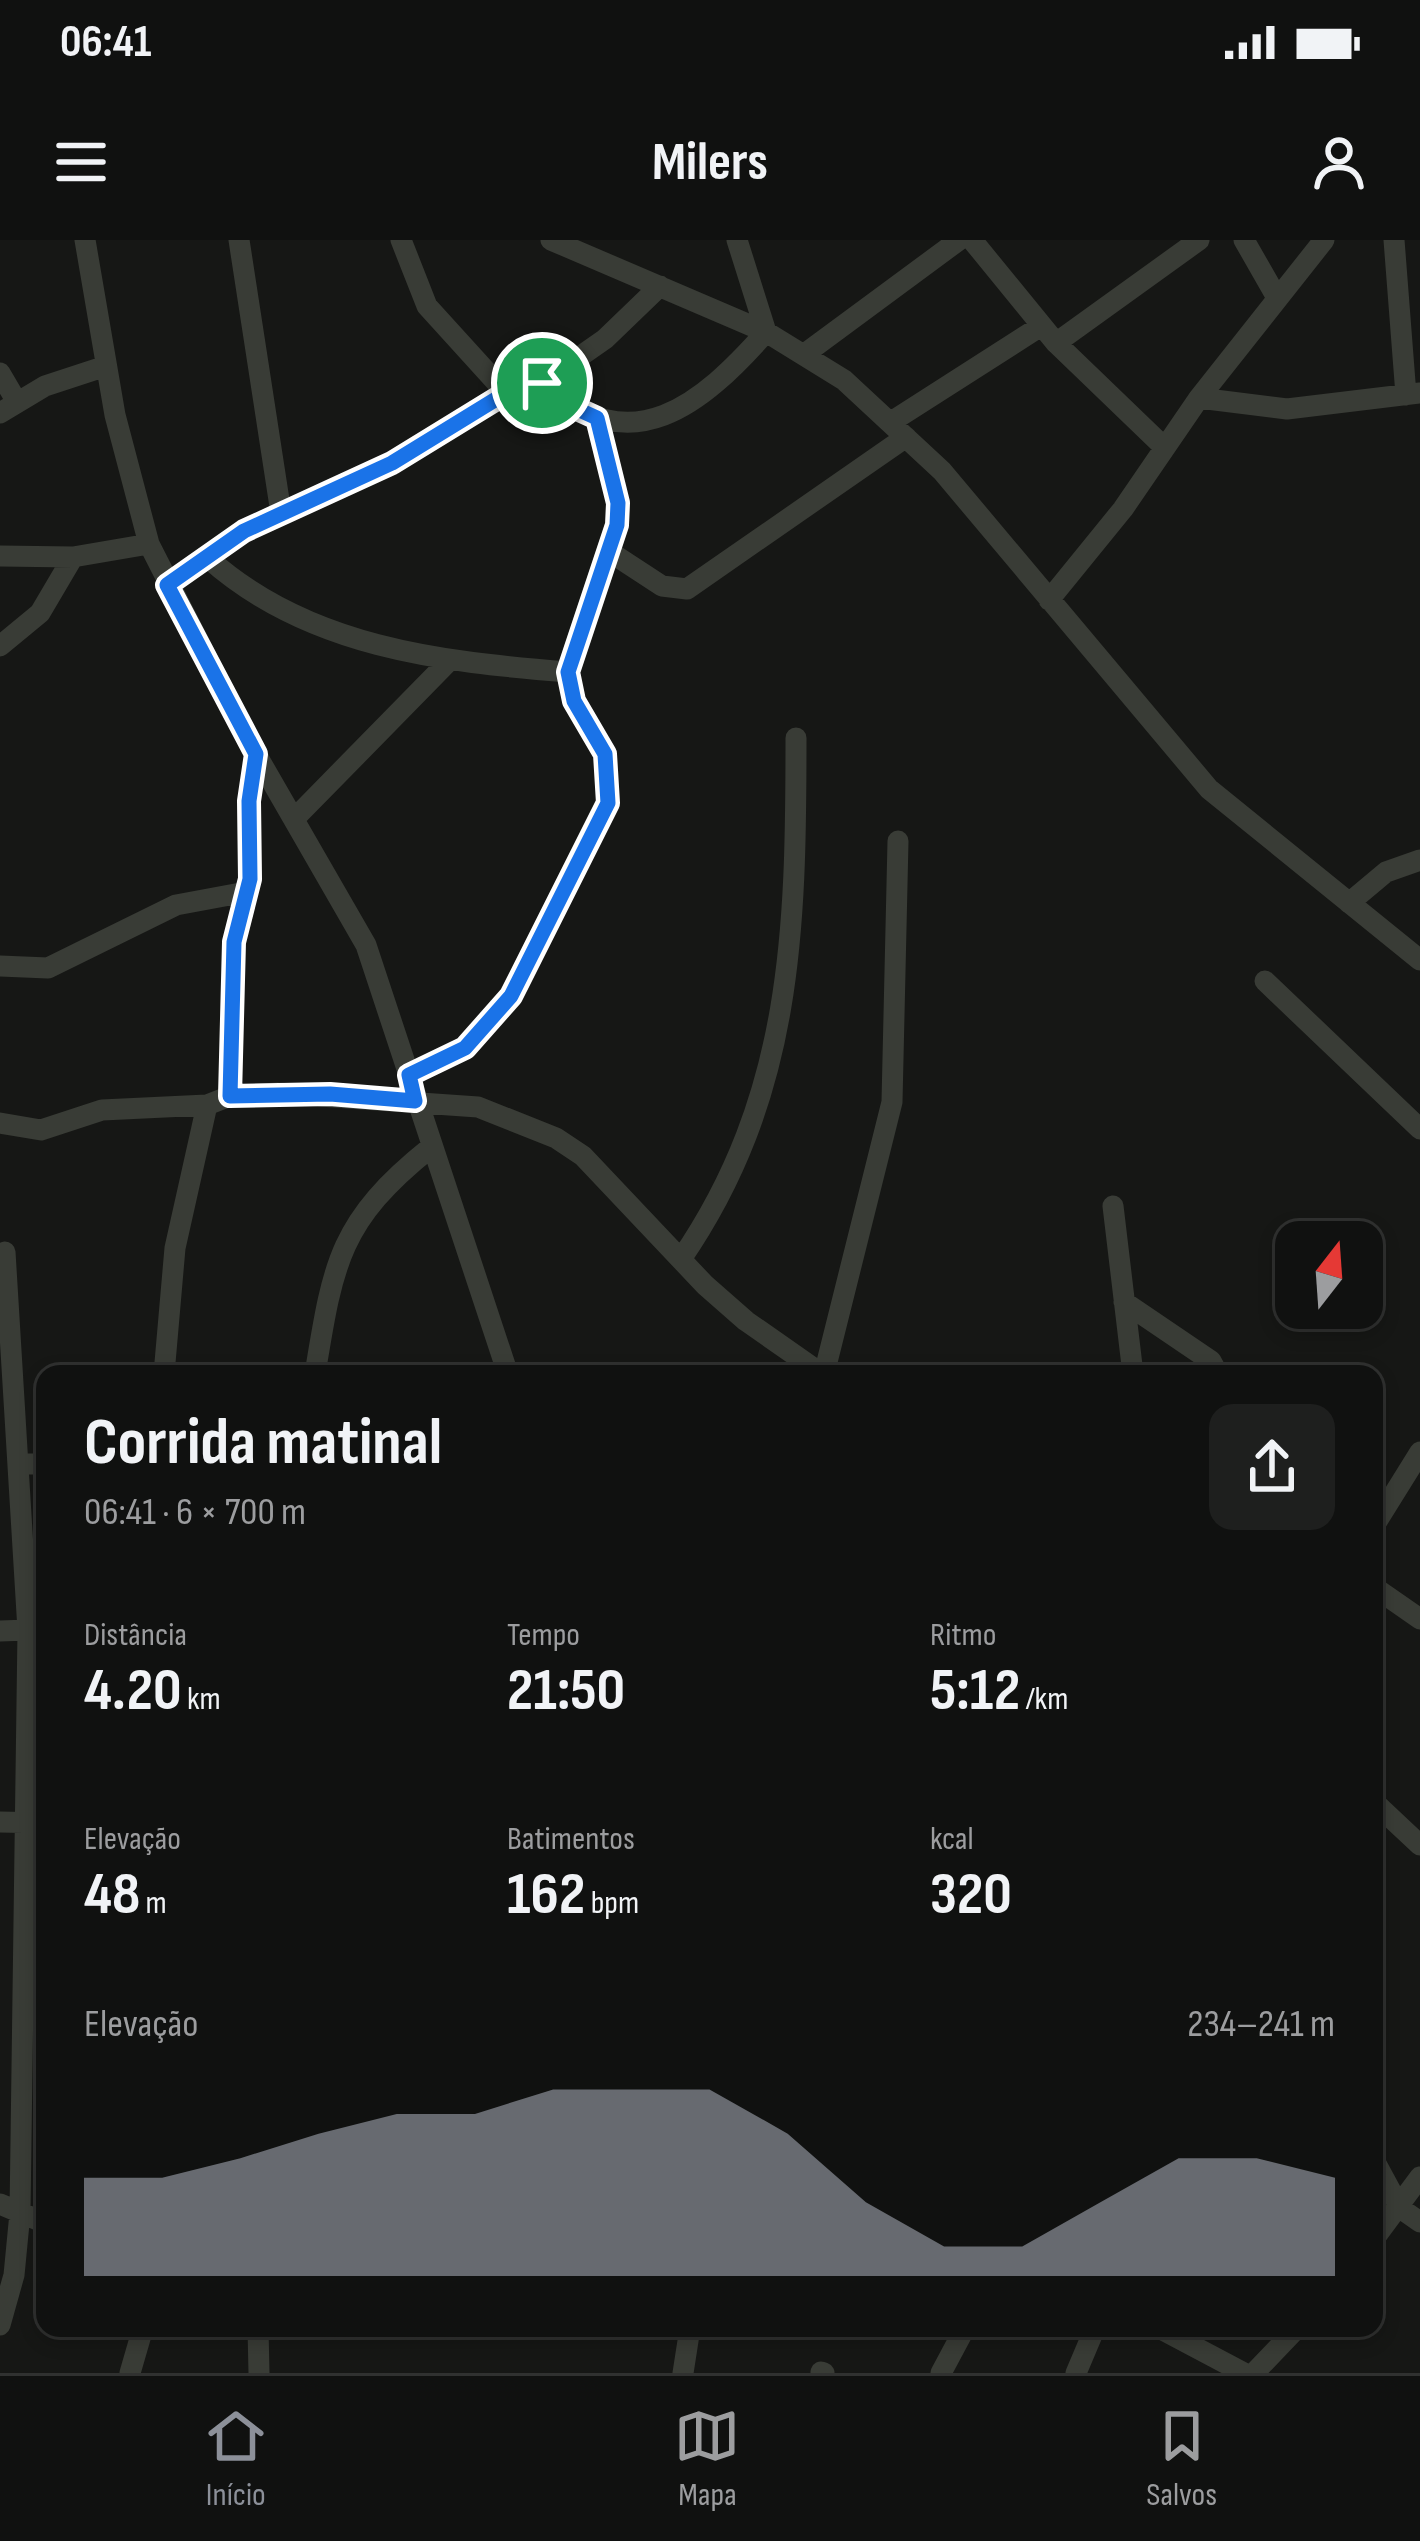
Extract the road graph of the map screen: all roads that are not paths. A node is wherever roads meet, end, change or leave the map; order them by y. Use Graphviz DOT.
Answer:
graph roads {
  1 [pos="85,240"];
  2 [pos="239,240"];
  3 [pos="401,240"];
  4 [pos="551,240"];
  5 [pos="737,240"];
  6 [pos="959,240"];
  7 [pos="971,240"];
  8 [pos="1199,240"];
  9 [pos="1244,240"];
  10 [pos="1324,240"];
  11 [pos="1394,240"];
  12 [pos="660,286"];
  13 [pos="1276,296"];
  14 [pos="766,332"];
  15 [pos="1048,334"];
  16 [pos="806,353"];
  17 [pos="106,366"];
  18 [pos="0,374"];
  19 [pos="542,383"];
  20 [pos="506,393"];
  21 [pos="1413,394"];
  22 [pos="1198,398"];
  23 [pos="8,407"];
  24 [pos="597,418"];
  25 [pos="898,429"];
  26 [pos="1165,448"];
  27 [pos="281,513"];
  28 [pos="149,544"];
  29 [pos="610,552"];
  30 [pos="0,556"];
  31 [pos="73,557"];
  32 [pos="208,558"];
  33 [pos="167,585"];
  34 [pos="1049,600"];
  35 [pos="0,646"];
  36 [pos="449,661"];
  37 [pos="568,672"];
  38 [pos="796,738"];
  39 [pos="256,754"];
  40 [pos="296,817"];
  41 [pos="898,841"];
  42 [pos="1420,860"];
  43 [pos="246,892"];
  44 [pos="1349,903"];
  45 [pos="1420,960"];
  46 [pos="0,966"];
  47 [pos="1265,981"];
  48 [pos="409,1075"];
  49 [pos="230,1096"];
  50 [pos="415,1101"];
  51 [pos="207,1105"];
  52 [pos="0,1123"];
  53 [pos="1420,1129"];
  54 [pos="430,1148"];
  55 [pos="1112,1206"];
  56 [pos="5,1252"];
  57 [pos="681,1259"];
  58 [pos="1124,1302"];
  59 [pos="165,1365"];
  60 [pos="316,1365"];
  61 [pos="505,1365"];
  62 [pos="810,1365"];
  63 [pos="825,1365"];
  64 [pos="1132,1365"];
  65 [pos="1213,1365"];
  66 [pos="1420,1452"];
  67 [pos="17,1464"];
  68 [pos="36,1464"];
  69 [pos="1411,1493"];
  70 [pos="1383,1518"];
  71 [pos="1383,1594"];
  72 [pos="1419,1620"];
  73 [pos="28,1630"];
  74 [pos="0,1631"];
  75 [pos="36,1802"];
  76 [pos="1383,1810"];
  77 [pos="0,1822"];
  78 [pos="36,1823"];
  79 [pos="36,1837"];
  80 [pos="1420,1845"];
  81 [pos="1383,2176"];
  82 [pos="1420,2176"];
  83 [pos="1400,2208"];
  84 [pos="10,2209"];
  85 [pos="1420,2222"];
  86 [pos="1383,2228"];
  87 [pos="0,2325"];
  88 [pos="140,2337"];
  89 [pos="258,2337"];
  90 [pos="688,2337"];
  91 [pos="960,2337"];
  92 [pos="1091,2337"];
  93 [pos="1176,2337"];
  94 [pos="1289,2337"];
  95 [pos="130,2373"];
  96 [pos="260,2373"];
  97 [pos="682,2373"];
  98 [pos="941,2373"];
  99 [pos="1076,2373"];
  100 [pos="1244,2373"];
  101 [pos="1255,2373"];
  1 -- 17 [label="street"];
  2 -- 27 [label="street"];
  3 -- 20 [label="street"];
  4 -- 12 [label="street"];
  5 -- 14 [label="street"];
  6 -- 16 [label="street"];
  7 -- 15 [label="street"];
  8 -- 15 [label="street"];
  9 -- 13 [label="street"];
  10 -- 13 [label="street"];
  11 -- 21 [label="street"];
  12 -- 14 [label="street"];
  12 -- 19 [label="street"];
  13 -- 22 [label="street"];
  14 -- 16 [label="street"];
  14 -- 24 [label="street"];
  15 -- 25 [label="street"];
  15 -- 26 [label="street"];
  16 -- 25 [label="street"];
  17 -- 23 [label="street"];
  17 -- 28 [label="street"];
  18 -- 23 [label="street"];
  19 -- 20 [label="street"];
  19 -- 24 [label="street"];
  20 -- 27 [label="street"];
  21 -- 22 [label="street"];
  22 -- 26 [label="street"];
  24 -- 29 [label="street"];
  25 -- 29 [label="street"];
  25 -- 34 [label="street"];
  26 -- 34 [label="street"];
  27 -- 32 [label="street"];
  28 -- 31 [label="street"];
  28 -- 33 [label="street"];
  29 -- 37 [label="street"];
  30 -- 31 [label="street"];
  31 -- 35 [label="street"];
  32 -- 33 [label="street"];
  32 -- 36 [label="street"];
  33 -- 39 [label="street"];
  34 -- 44 [label="street"];
  36 -- 37 [label="street"];
  36 -- 40 [label="street"];
  37 -- 48 [label="street"];
  38 -- 57 [label="street"];
  39 -- 40 [label="street"];
  39 -- 43 [label="street"];
  40 -- 48 [label="street"];
  41 -- 63 [label="street"];
  42 -- 44 [label="street"];
  43 -- 46 [label="street"];
  43 -- 49 [label="street"];
  44 -- 45 [label="street"];
  47 -- 53 [label="street"];
  48 -- 50 [label="street"];
  49 -- 50 [label="street"];
  49 -- 51 [label="street"];
  50 -- 54 [label="street"];
  50 -- 57 [label="street"];
  51 -- 52 [label="street"];
  51 -- 59 [label="street"];
  54 -- 60 [label="street"];
  54 -- 61 [label="street"];
  55 -- 58 [label="street"];
  56 -- 67 [label="street"];
  57 -- 62 [label="street"];
  58 -- 64 [label="street"];
  58 -- 65 [label="street"];
  66 -- 69 [label="street"];
  67 -- 68 [label="street"];
  67 -- 73 [label="street"];
  69 -- 70 [label="street"];
  71 -- 72 [label="street"];
  73 -- 74 [label="street"];
  73 -- 75 [label="street"];
  76 -- 80 [label="street"];
  77 -- 78 [label="street"];
  79 -- 84 [label="street"];
  81 -- 83 [label="street"];
  82 -- 83 [label="street"];
  83 -- 85 [label="street"];
  83 -- 86 [label="street"];
  84 -- 87 [label="street"];
  88 -- 95 [label="street"];
  89 -- 96 [label="street"];
  90 -- 97 [label="street"];
  91 -- 98 [label="street"];
  92 -- 99 [label="street"];
  93 -- 100 [label="street"];
  94 -- 101 [label="street"];
}
